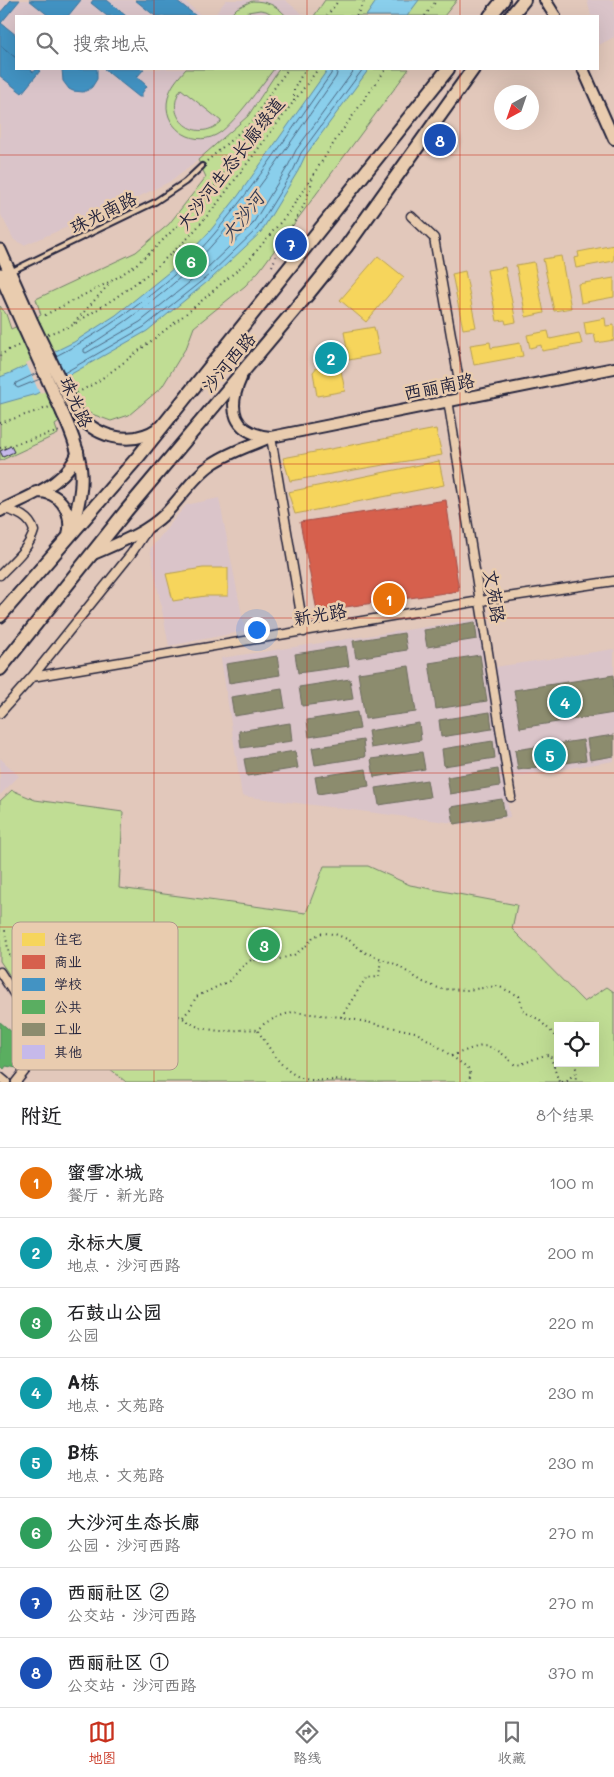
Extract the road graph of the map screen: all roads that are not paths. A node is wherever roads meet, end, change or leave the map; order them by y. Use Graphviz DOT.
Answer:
graph roads {
  1 [pos="503,0"];
  2 [pos="524,0"];
  3 [pos="545,0"];
  4 [pos="491,15"];
  5 [pos="512,15"];
  6 [pos="554,15"];
  7 [pos="447,70"];
  8 [pos="472,70"];
  9 [pos="582,70"];
  10 [pos="614,139"];
  11 [pos="202,166"];
  12 [pos="411,216"];
  13 [pos="0,250"];
  14 [pos="2,275"];
  15 [pos="247,365"];
  16 [pos="614,368"];
  17 [pos="462,398"];
  18 [pos="448,400"];
  19 [pos="69,411"];
  20 [pos="162,426"];
  21 [pos="271,437"];
  22 [pos="78,451"];
  23 [pos="35,492"];
  24 [pos="2,510"];
  25 [pos="147,530"];
  26 [pos="69,533"];
  27 [pos="59,548"];
  28 [pos="90,555"];
  29 [pos="0,575"];
  30 [pos="614,581"];
  31 [pos="480,602"];
  32 [pos="0,616"];
  33 [pos="304,632"];
  34 [pos="0,669"];
  35 [pos="32,677"];
  36 [pos="0,713"];
  37 [pos="511,796"];
  38 [pos="0,972"];
  39 [pos="12,991"];
  40 [pos="25,1070"];
  41 [pos="0,1077"];
  42 [pos="6,1082"];
  43 [pos="16,1082"];
  1 -- 4 [label="main road"];
  2 -- 5 [label="main road"];
  3 -- 6 [label="street"];
  7 -- 20 [label="main road, 沙河西路"];
  8 -- 15 [label="main road, 沙河西路"];
  9 -- 10 [label="street"];
  11 -- 14 [label="lane, 珠光南路"];
  12 -- 17 [label="street"];
  13 -- 14 [label="main road, 珠光路"];
  14 -- 19 [label="main road, 珠光路, bridge"];
  15 -- 21 [label="street, 西丽南路"];
  15 -- 28 [label="main road, 沙河西路"];
  16 -- 17 [label="street, 西丽南路"];
  17 -- 18 [label="street, 西丽南路"];
  18 -- 21 [label="street, 西丽南路"];
  18 -- 31 [label="street, 文苑路"];
  19 -- 20 [label="main road, 珠光路"];
  19 -- 22 [label="main road, 珠光路"];
  20 -- 27 [label="main road, 沙河西路"];
  21 -- 25 [label="street, 西丽南路"];
  21 -- 33 [label="street"];
  22 -- 23 [label="street"];
  22 -- 26 [label="main road, 珠光路"];
  23 -- 24 [label="street"];
  23 -- 26 [label="street"];
  24 -- 29 [label="street"];
  25 -- 28 [label="street, 西丽南路"];
  25 -- 35 [label="street"];
  26 -- 27 [label="street, 珠光路"];
  27 -- 32 [label="main road, 沙河西路"];
  28 -- 34 [label="main road, 沙河西路"];
  30 -- 31 [label="street, 新光路"];
  31 -- 33 [label="street, 新光路"];
  31 -- 37 [label="street, 文苑路"];
  33 -- 35 [label="street, 新光路"];
  35 -- 36 [label="street"];
  38 -- 39 [label="street"];
  40 -- 43 [label="street"];
  41 -- 42 [label="street"];
}
